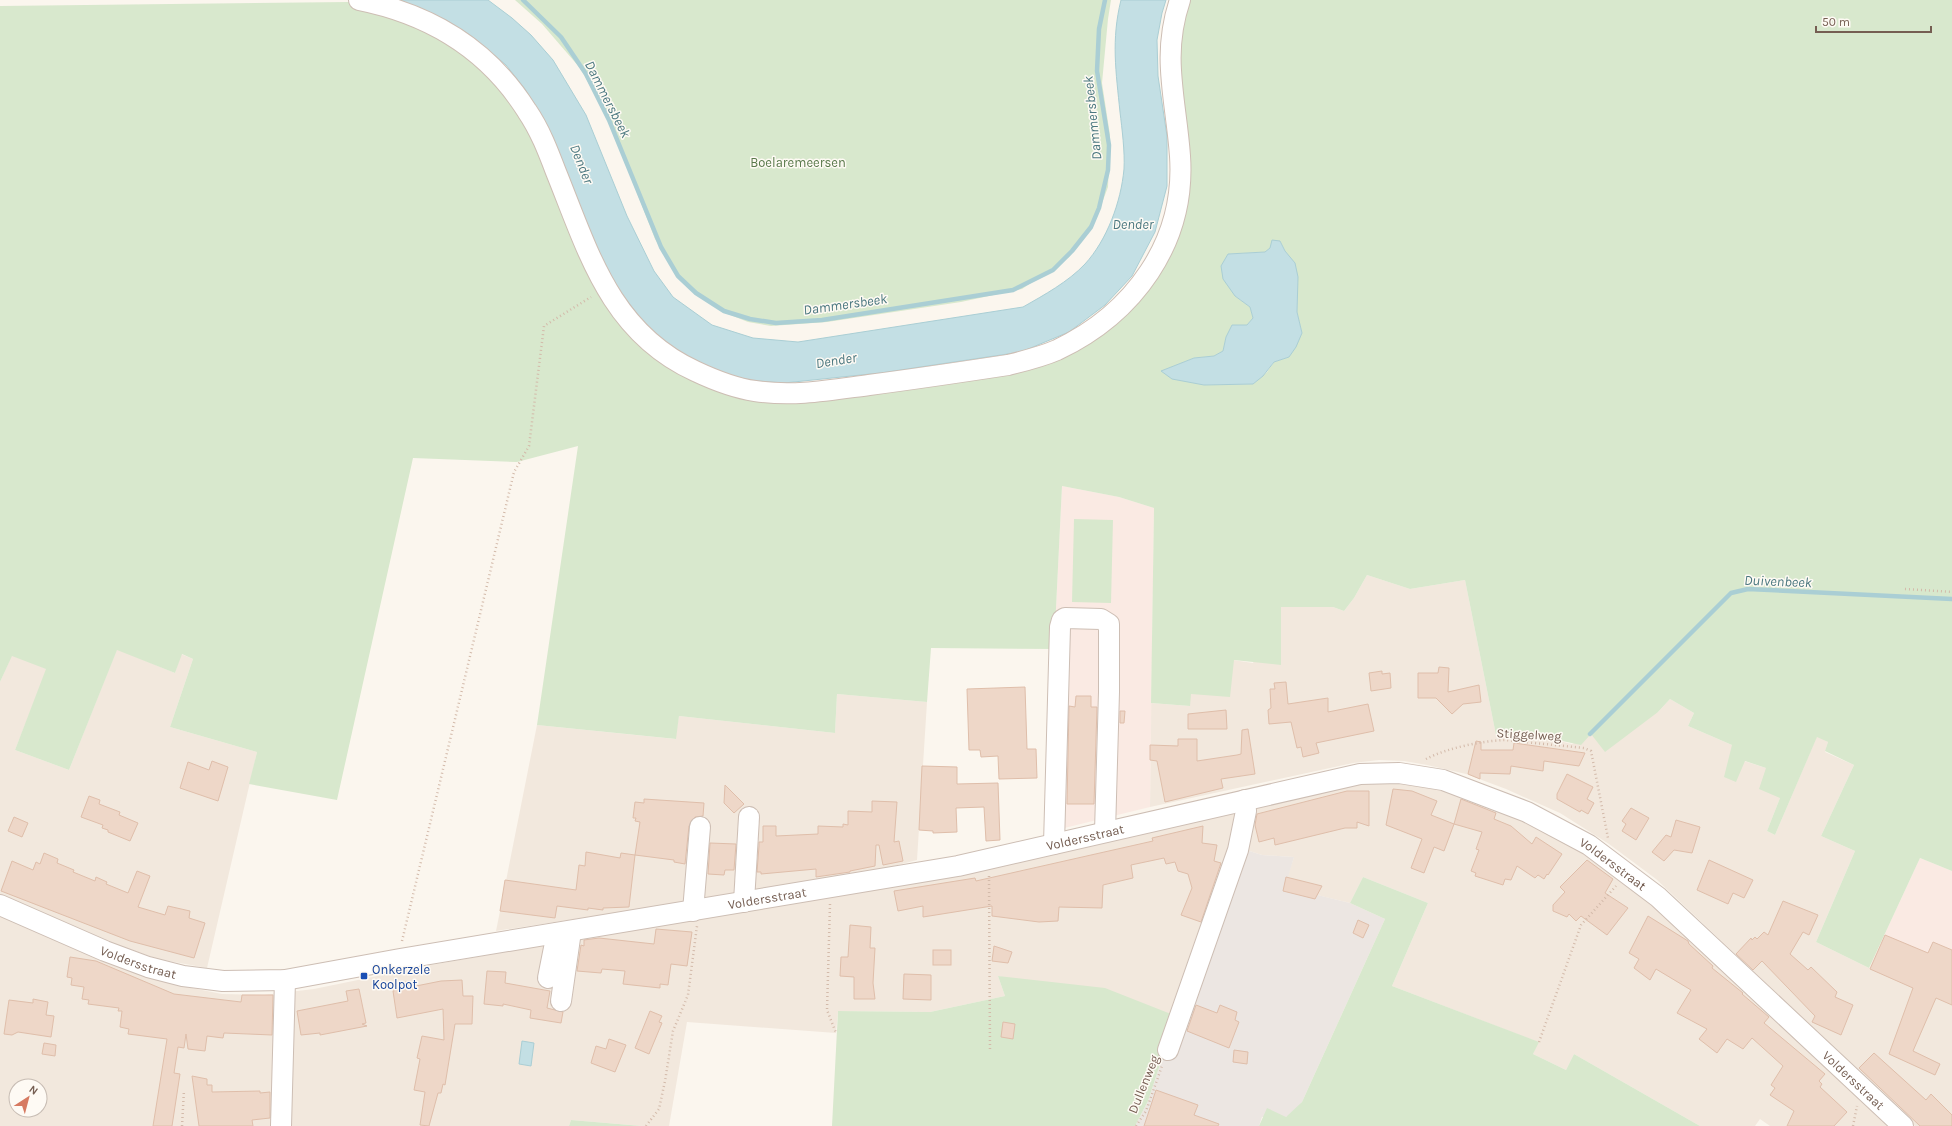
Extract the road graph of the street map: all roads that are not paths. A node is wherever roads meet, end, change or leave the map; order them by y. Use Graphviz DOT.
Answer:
graph roads {
  1 [pos="359,0"];
  2 [pos="1180,0"];
  3 [pos="1245,800"];
  4 [pos="749,817"];
  5 [pos="700,827"];
  6 [pos="1105,832"];
  7 [pos="1054,844"];
  8 [pos="754,858"];
  9 [pos="749,901"];
  10 [pos="0,905"];
  11 [pos="696,910"];
  12 [pos="564,932"];
  13 [pos="548,978"];
  14 [pos="285,980"];
  15 [pos="561,1001"];
  16 [pos="1168,1050"];
  17 [pos="282,1126"];
  18 [pos="1903,1126"];
  1 -- 2 [label="street"];
  3 -- 6 [label="street, Voldersstraat"];
  3 -- 16 [label="street"];
  3 -- 18 [label="street, Voldersstraat"];
  4 -- 9 [label="street"];
  5 -- 11 [label="street"];
  6 -- 7 [label="street, Voldersstraat"];
  6 -- 7 [label="street"];
  7 -- 9 [label="street, Voldersstraat"];
  8 -- 9 [label="street"];
  9 -- 11 [label="street, Voldersstraat"];
  10 -- 14 [label="street, Voldersstraat"];
  11 -- 12 [label="street, Voldersstraat"];
  12 -- 13 [label="street"];
  12 -- 14 [label="street, Voldersstraat"];
  12 -- 15 [label="street"];
  14 -- 17 [label="street"];
}
